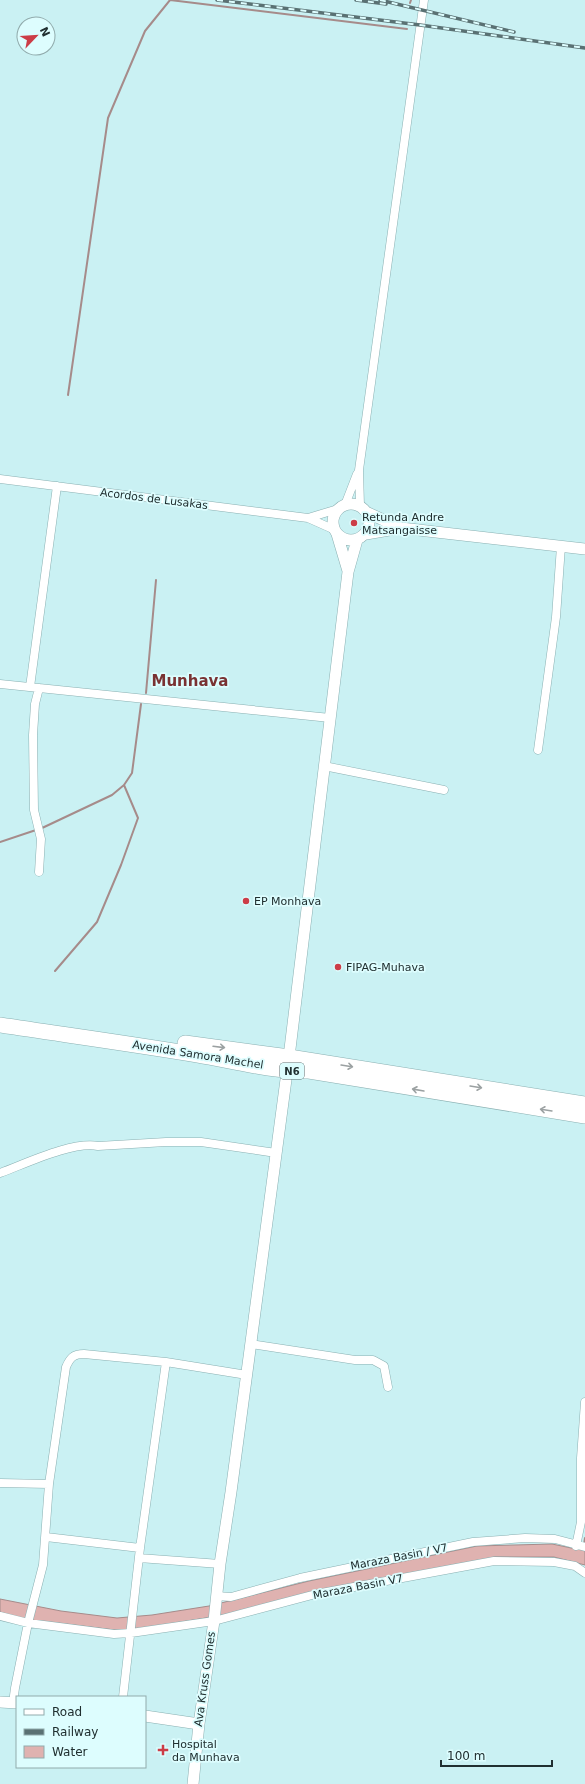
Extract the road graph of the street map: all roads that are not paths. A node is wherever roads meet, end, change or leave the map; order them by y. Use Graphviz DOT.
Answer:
graph roads {
  1 [pos="424,0"];
  2 [pos="359,470"];
  3 [pos="0,479"];
  4 [pos="57,486"];
  5 [pos="342,507"];
  6 [pos="363,509"];
  7 [pos="308,518"];
  8 [pos="401,528"];
  9 [pos="336,532"];
  10 [pos="361,537"];
  11 [pos="561,546"];
  12 [pos="585,549"];
  13 [pos="348,572"];
  14 [pos="0,684"];
  15 [pos="30,687"];
  16 [pos="39,688"];
  17 [pos="330,718"];
  18 [pos="538,750"];
  19 [pos="324,766"];
  20 [pos="444,790"];
  21 [pos="39,872"];
  22 [pos="0,1016"];
  23 [pos="0,1025"];
  24 [pos="289,1056"];
  25 [pos="286,1072"];
  26 [pos="585,1104"];
  27 [pos="585,1116"];
  28 [pos="276,1153"];
  29 [pos="0,1173"];
  30 [pos="251,1344"];
  31 [pos="166,1362"];
  32 [pos="247,1375"];
  33 [pos="388,1387"];
  34 [pos="585,1402"];
  35 [pos="0,1483"];
  36 [pos="49,1484"];
  37 [pos="46,1537"];
  38 [pos="576,1546"];
  39 [pos="585,1547"];
  40 [pos="140,1548"];
  41 [pos="139,1558"];
  42 [pos="220,1564"];
  43 [pos="585,1573"];
  44 [pos="216,1596"];
  45 [pos="0,1616"];
  46 [pos="214,1621"];
  47 [pos="28,1623"];
  48 [pos="131,1633"];
  49 [pos="16,1696"];
  50 [pos="123,1696"];
  51 [pos="0,1702"];
  52 [pos="15,1703"];
  53 [pos="146,1716"];
  54 [pos="199,1724"];
  55 [pos="193,1784"];
  1 -- 2 [label="street"];
  2 -- 5 [label="street"];
  2 -- 6 [label="street"];
  3 -- 4 [label="street, Acordos de Lusakas"];
  4 -- 7 [label="street, Acordos de Lusakas"];
  4 -- 15 [label="street"];
  5 -- 6 [label="main road"];
  5 -- 7 [label="street"];
  5 -- 9 [label="main road"];
  6 -- 8 [label="main road"];
  6 -- 10 [label="main road"];
  7 -- 9 [label="street"];
  8 -- 10 [label="main road"];
  8 -- 11 [label="main road"];
  9 -- 10 [label="main road"];
  9 -- 13 [label="main road"];
  10 -- 13 [label="main road"];
  11 -- 12 [label="main road"];
  11 -- 18 [label="street"];
  13 -- 17 [label="main road, Ava Kruss Gomes"];
  14 -- 15 [label="street"];
  15 -- 16 [label="street"];
  16 -- 17 [label="street"];
  16 -- 21 [label="street"];
  17 -- 19 [label="main road, Ava Kruss Gomes"];
  19 -- 20 [label="street"];
  19 -- 24 [label="main road, Ava Kruss Gomes"];
  22 -- 24 [label="highway, Avenida Samora Machel / N6, one-way"];
  23 -- 25 [label="highway, Avenida Samora Machel / N6"];
  24 -- 25 [label="main road, Ava Kruss Gomes"];
  24 -- 26 [label="highway, Avenida Samora Machel / N6, one-way"];
  27 -- 25 [label="highway, Avenida Samora Machel / N6, one-way"];
  25 -- 28 [label="main road, Ava Kruss Gomes"];
  28 -- 29 [label="street"];
  28 -- 30 [label="main road, Ava Kruss Gomes"];
  30 -- 32 [label="main road, Ava Kruss Gomes"];
  30 -- 33 [label="street"];
  31 -- 32 [label="street"];
  31 -- 36 [label="street"];
  31 -- 40 [label="street"];
  32 -- 42 [label="main road, Ava Kruss Gomes"];
  34 -- 38 [label="street"];
  35 -- 36 [label="street"];
  36 -- 37 [label="street"];
  37 -- 40 [label="street"];
  37 -- 47 [label="street"];
  38 -- 39 [label="street, Maraza Basin / V7"];
  38 -- 44 [label="street, Maraza Basin / V7"];
  40 -- 41 [label="street"];
  41 -- 42 [label="street"];
  41 -- 48 [label="street"];
  42 -- 44 [label="main road, Ava Kruss Gomes"];
  43 -- 46 [label="street, Maraza Basin V7"];
  44 -- 46 [label="main road, Ava Kruss Gomes"];
  45 -- 47 [label="street, Maraza Basin V7"];
  46 -- 48 [label="street, Maraza Basin V7"];
  46 -- 54 [label="main road, Ava Kruss Gomes"];
  47 -- 48 [label="street, Maraza Basin V7"];
  47 -- 49 [label="street"];
  48 -- 50 [label="street"];
  51 -- 52 [label="main road"];
  53 -- 54 [label="main road"];
  54 -- 55 [label="main road, Ava Kruss Gomes"];
}
